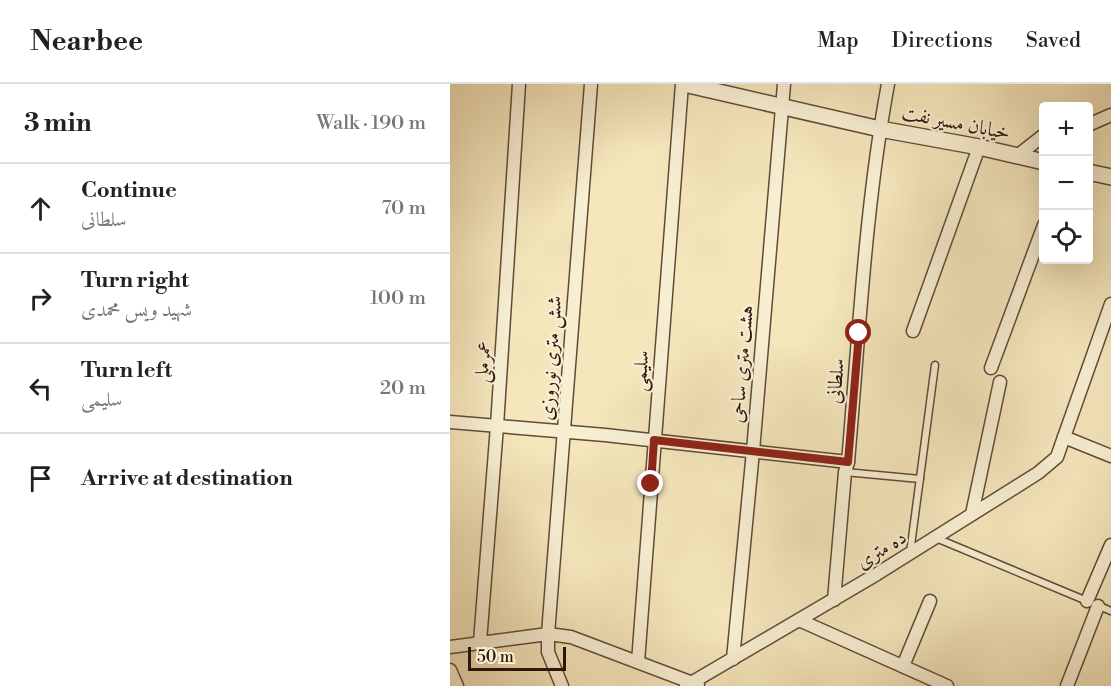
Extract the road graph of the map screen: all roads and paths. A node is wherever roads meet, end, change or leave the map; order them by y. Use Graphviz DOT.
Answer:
graph roads {
  1 [pos="519,84"];
  2 [pos="591,84"];
  3 [pos="683,84"];
  4 [pos="784,84"];
  5 [pos="888,84"];
  6 [pos="782,107"];
  7 [pos="1111,115"];
  8 [pos="1093,123"];
  9 [pos="880,129"];
  10 [pos="1039,139"];
  11 [pos="979,147"];
  12 [pos="1017,156"];
  13 [pos="1039,161"];
  14 [pos="1093,173"];
  15 [pos="1111,177"];
  16 [pos="1039,238"];
  17 [pos="1111,304"];
  18 [pos="913,331"];
  19 [pos="935,365"];
  20 [pos="991,368"];
  21 [pos="1000,382"];
  22 [pos="450,422"];
  23 [pos="497,426"];
  24 [pos="564,432"];
  25 [pos="654,440"];
  26 [pos="1069,440"];
  27 [pos="753,451"];
  28 [pos="1111,456"];
  29 [pos="847,467"];
  30 [pos="920,479"];
  31 [pos="972,514"];
  32 [pos="936,537"];
  33 [pos="1111,545"];
  34 [pos="910,554"];
  35 [pos="834,600"];
  36 [pos="930,601"];
  37 [pos="1093,603"];
  38 [pos="1111,611"];
  39 [pos="799,621"];
  40 [pos="548,634"];
  41 [pos="480,642"];
  42 [pos="450,647"];
  43 [pos="733,660"];
  44 [pos="638,662"];
  45 [pos="903,666"];
  46 [pos="450,670"];
  47 [pos="693,685"];
  48 [pos="457,686"];
  49 [pos="562,686"];
  50 [pos="947,686"];
  51 [pos="1066,686"];
  1 -- 23 [label="street, عمرملی"];
  2 -- 24 [label="street, شش متری نوروزی"];
  3 -- 6 [label="street, خیابان مسیر نفت"];
  3 -- 25 [label="street, سلیمی"];
  4 -- 6 [label="street, هشت متری ساحی"];
  5 -- 9 [label="street, سلطانی"];
  6 -- 9 [label="street, خیابان مسیر نفت"];
  6 -- 27 [label="street, هشت متری ساحی"];
  7 -- 8 [label="street"];
  9 -- 11 [label="street, خیابان مسیر نفت"];
  9 -- 29 [label="street, سلطانی"];
  10 -- 12 [label="street"];
  11 -- 12 [label="street, خیابان مسیر نفت"];
  11 -- 18 [label="street"];
  12 -- 13 [label="street, خیابان مسیر نفت"];
  14 -- 15 [label="street"];
  16 -- 20 [label="street"];
  17 -- 26 [label="street, ده متری"];
  19 -- 30 [label="lane"];
  21 -- 31 [label="street"];
  22 -- 23 [label="street"];
  23 -- 24 [label="street"];
  23 -- 41 [label="street, عمرملی"];
  24 -- 25 [label="street"];
  24 -- 40 [label="street, شش متری نوروزی"];
  25 -- 27 [label="street"];
  25 -- 44 [label="street, سلیمی"];
  26 -- 28 [label="street"];
  26 -- 31 [label="street, ده متری"];
  27 -- 29 [label="street"];
  27 -- 43 [label="street, هشت متری ساحی"];
  29 -- 30 [label="lane"];
  29 -- 35 [label="street, سلطانی"];
  30 -- 34 [label="lane"];
  31 -- 32 [label="street, ده متری"];
  32 -- 34 [label="street, ده متری"];
  32 -- 37 [label="lane"];
  33 -- 37 [label="street"];
  34 -- 35 [label="street, ده متری"];
  35 -- 39 [label="street, ده متری"];
  36 -- 45 [label="street"];
  37 -- 38 [label="lane"];
  37 -- 51 [label="street"];
  39 -- 43 [label="street, ده متری"];
  39 -- 45 [label="street"];
  40 -- 41 [label="street"];
  40 -- 44 [label="street"];
  40 -- 49 [label="street, شش متری نوروزی"];
  41 -- 42 [label="street"];
  43 -- 47 [label="street, ده متری"];
  44 -- 47 [label="street"];
  45 -- 50 [label="street"];
  46 -- 48 [label="street"];
}
